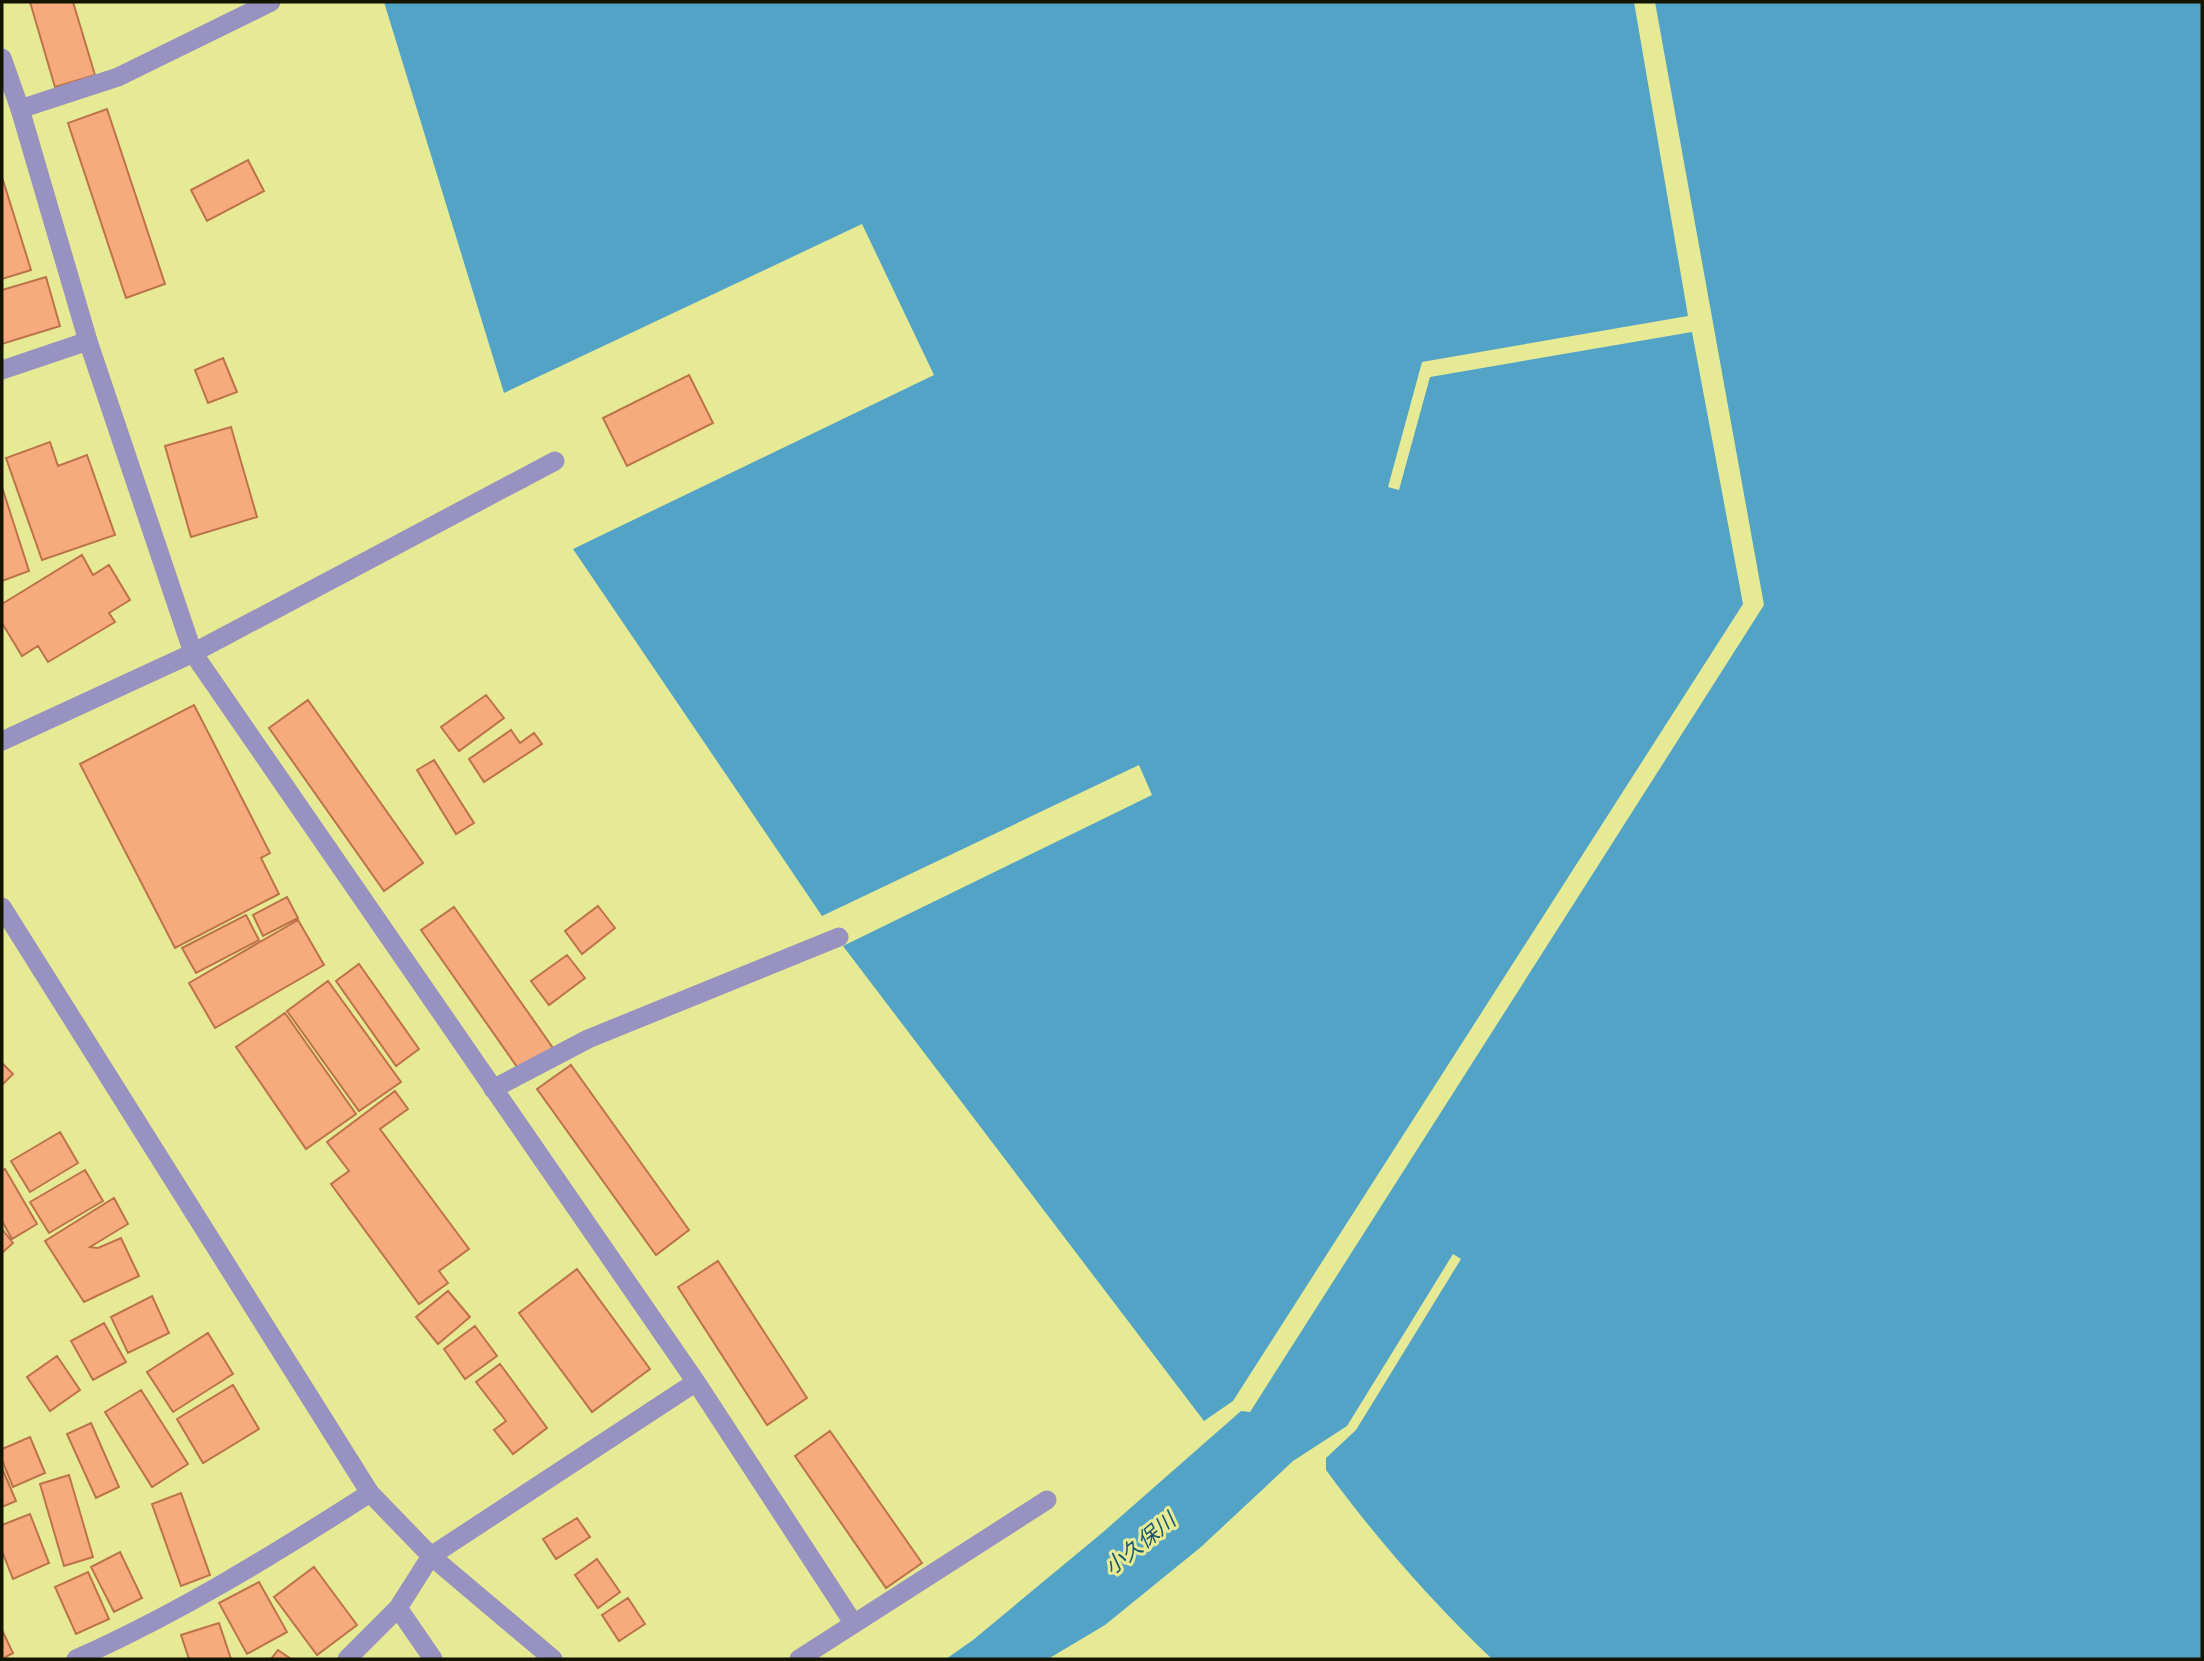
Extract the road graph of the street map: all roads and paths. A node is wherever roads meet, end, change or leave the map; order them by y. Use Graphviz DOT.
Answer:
graph roads {
  1 [pos="271,2"];
  2 [pos="2,58"];
  3 [pos="20,109"];
  4 [pos="88,341"];
  5 [pos="2,370"];
  6 [pos="555,461"];
  7 [pos="193,653"];
  8 [pos="2,741"];
  9 [pos="2,907"];
  10 [pos="839,937"];
  11 [pos="493,1089"];
  12 [pos="696,1382"];
  13 [pos="370,1493"];
  14 [pos="1047,1500"];
  15 [pos="431,1556"];
  16 [pos="398,1608"];
  17 [pos="854,1624"];
  18 [pos="76,1659"];
  19 [pos="347,1659"];
  20 [pos="433,1659"];
  21 [pos="553,1659"];
  22 [pos="799,1659"];
  1 -- 3 [label="street"];
  2 -- 3 [label="street"];
  3 -- 4 [label="street"];
  4 -- 5 [label="street"];
  4 -- 7 [label="street"];
  6 -- 7 [label="street"];
  7 -- 8 [label="street"];
  7 -- 11 [label="street"];
  9 -- 13 [label="street"];
  10 -- 11 [label="street"];
  11 -- 12 [label="street"];
  12 -- 15 [label="street"];
  12 -- 17 [label="street"];
  13 -- 15 [label="street"];
  13 -- 18 [label="street"];
  14 -- 17 [label="street"];
  15 -- 16 [label="street"];
  15 -- 21 [label="street"];
  16 -- 19 [label="street"];
  16 -- 20 [label="street"];
  17 -- 22 [label="street"];
}
